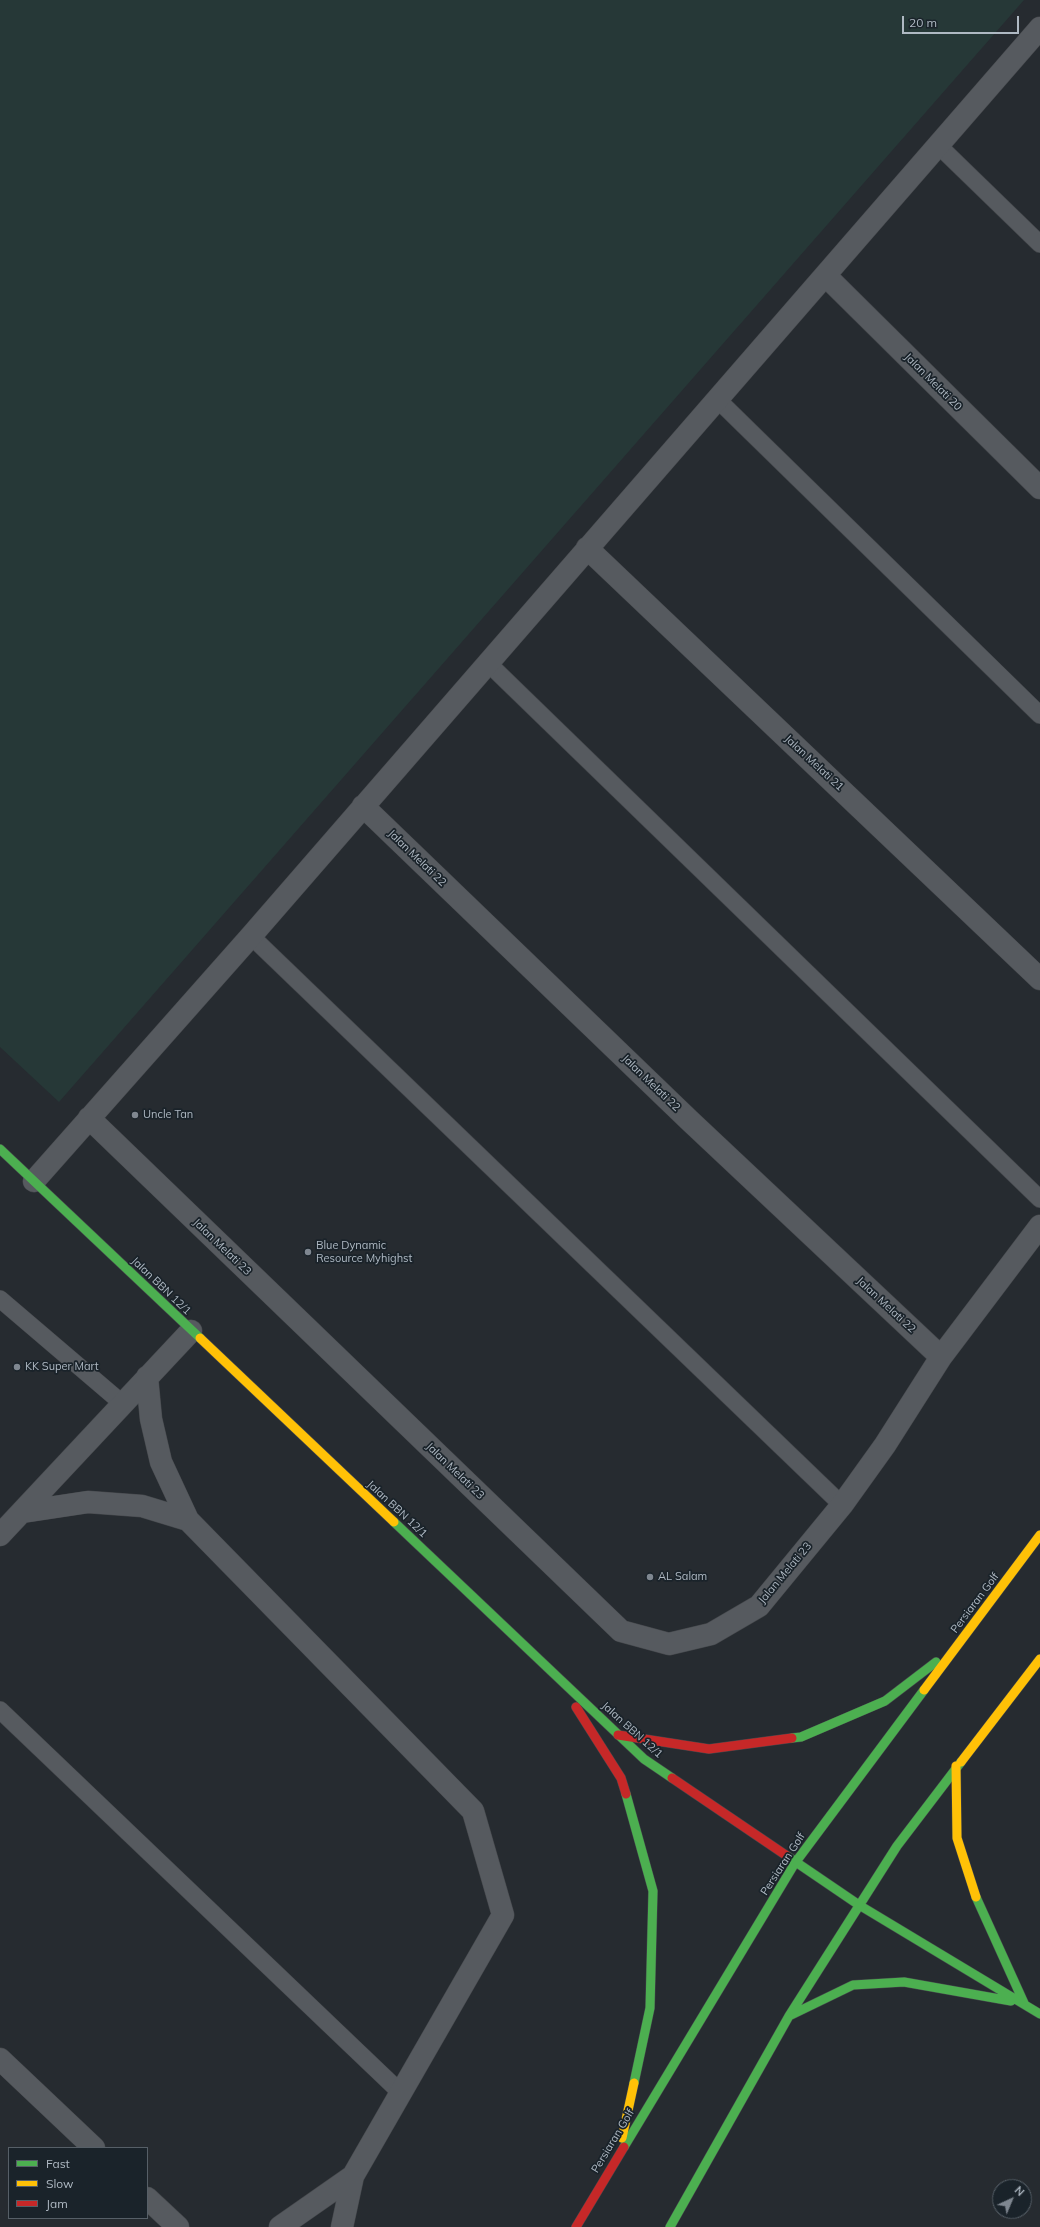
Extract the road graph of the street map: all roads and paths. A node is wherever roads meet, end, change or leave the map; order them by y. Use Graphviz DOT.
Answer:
graph roads {
  1 [pos="1040,28"];
  2 [pos="938,146"];
  3 [pos="1040,244"];
  4 [pos="826,276"];
  5 [pos="716,398"];
  6 [pos="1040,488"];
  7 [pos="587,548"];
  8 [pos="488,663"];
  9 [pos="1040,715"];
  10 [pos="363,806"];
  11 [pos="251,936"];
  12 [pos="1040,980"];
  13 [pos="89,1118"];
  14 [pos="0,1149"];
  15 [pos="34,1181"];
  16 [pos="1040,1199"];
  17 [pos="1040,1226"];
  18 [pos="0,1299"];
  19 [pos="191,1331"];
  20 [pos="941,1357"];
  21 [pos="147,1378"];
  22 [pos="123,1404"];
  23 [pos="842,1505"];
  24 [pos="22,1512"];
  25 [pos="188,1520"];
  26 [pos="1040,1535"];
  27 [pos="0,1536"];
  28 [pos="958,1645"];
  29 [pos="1040,1659"];
  30 [pos="558,1678"];
  31 [pos="0,1710"];
  32 [pos="618,1735"];
  33 [pos="956,1766"];
  34 [pos="795,1863"];
  35 [pos="859,1905"];
  36 [pos="1024,2003"];
  37 [pos="1040,2014"];
  38 [pos="789,2016"];
  39 [pos="0,2059"];
  40 [pos="401,2093"];
  41 [pos="93,2147"];
  42 [pos="618,2155"];
  43 [pos="353,2176"];
  44 [pos="148,2199"];
  45 [pos="178,2227"];
  46 [pos="280,2227"];
  47 [pos="342,2227"];
  48 [pos="576,2227"];
  49 [pos="670,2227"];
  1 -- 2 [label="street"];
  2 -- 3 [label="lane"];
  2 -- 4 [label="street"];
  4 -- 5 [label="street"];
  4 -- 6 [label="street, Jalan Melati 20"];
  5 -- 7 [label="street"];
  5 -- 9 [label="lane"];
  7 -- 8 [label="street"];
  7 -- 12 [label="street, Jalan Melati 21"];
  8 -- 10 [label="street"];
  8 -- 16 [label="lane"];
  10 -- 11 [label="street"];
  10 -- 20 [label="street, Jalan Melati 22"];
  11 -- 13 [label="street"];
  11 -- 23 [label="lane"];
  13 -- 15 [label="street"];
  13 -- 23 [label="street, Jalan Melati 23"];
  14 -- 15 [label="street, Jalan BBN 12/1"];
  15 -- 19 [label="street, Jalan BBN 12/1"];
  17 -- 20 [label="street, Jalan Melati 23"];
  18 -- 22 [label="lane"];
  19 -- 21 [label="street"];
  19 -- 30 [label="street, Jalan BBN 12/1"];
  20 -- 23 [label="street, Jalan Melati 23"];
  21 -- 22 [label="street"];
  21 -- 25 [label="street"];
  22 -- 24 [label="street"];
  24 -- 25 [label="street"];
  24 -- 27 [label="street"];
  25 -- 40 [label="street"];
  26 -- 28 [label="street, Persiaran Golf"];
  28 -- 32 [label="street"];
  28 -- 34 [label="street, Persiaran Golf"];
  29 -- 33 [label="street"];
  30 -- 32 [label="street, Jalan BBN 12/1"];
  30 -- 42 [label="street"];
  31 -- 40 [label="lane"];
  32 -- 34 [label="street, Jalan BBN 12/1"];
  33 -- 35 [label="street"];
  33 -- 36 [label="street"];
  34 -- 35 [label="street, Jalan BBN 12/1"];
  34 -- 42 [label="street, Persiaran Golf"];
  35 -- 36 [label="street, Jalan BBN 12/1"];
  35 -- 38 [label="street"];
  36 -- 37 [label="street, Jalan BBN 12/1"];
  36 -- 38 [label="street"];
  38 -- 49 [label="street"];
  39 -- 41 [label="street"];
  40 -- 43 [label="street"];
  42 -- 48 [label="street, Persiaran Golf"];
  43 -- 46 [label="street"];
  43 -- 47 [label="street"];
  44 -- 45 [label="street"];
}
